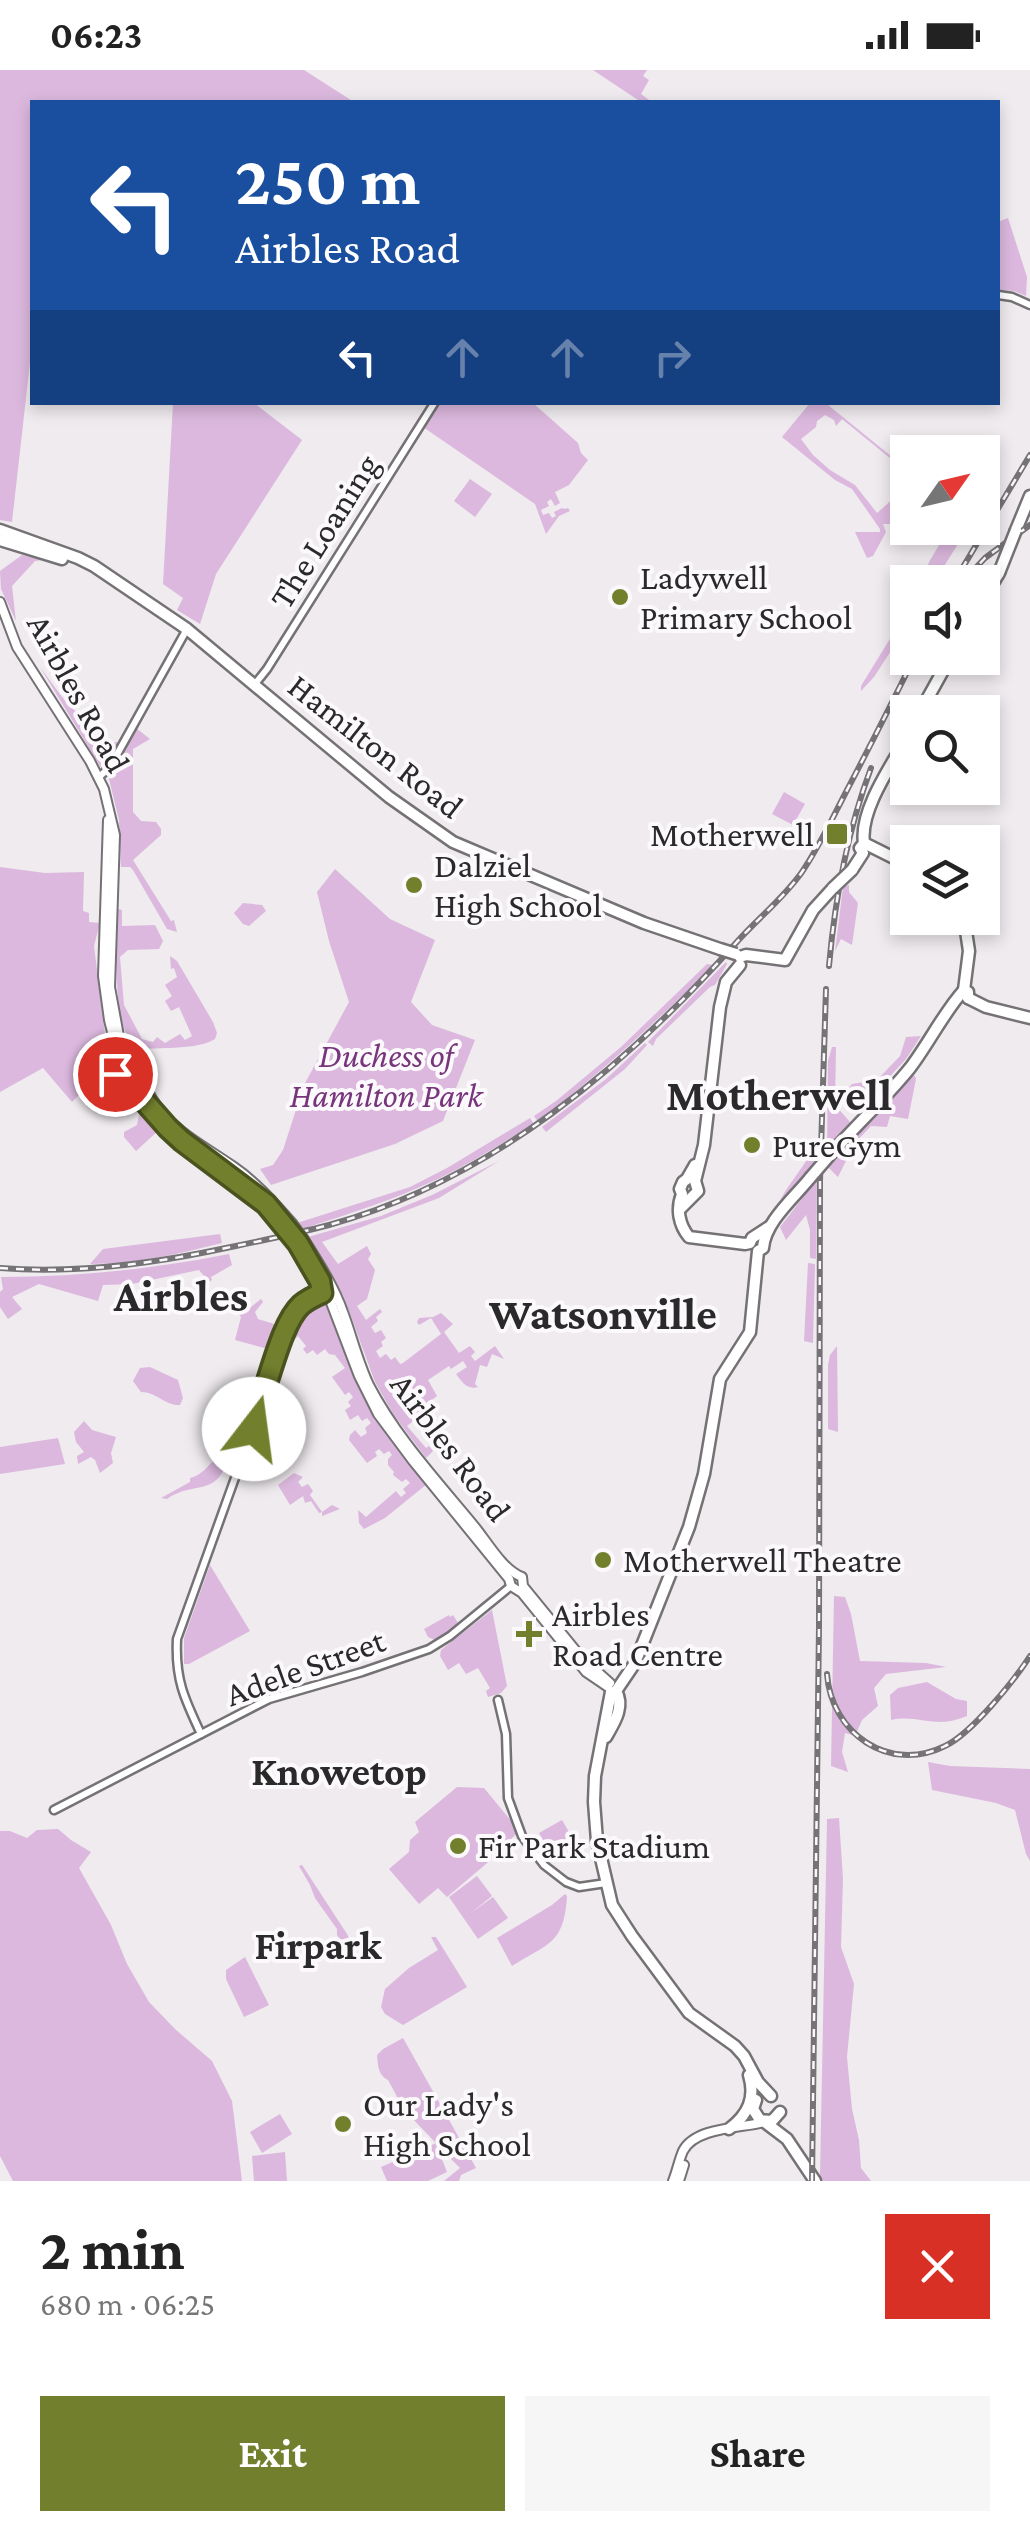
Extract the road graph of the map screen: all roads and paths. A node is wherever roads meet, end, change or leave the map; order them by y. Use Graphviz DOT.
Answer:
graph roads {
  1 [pos="1000,295"];
  2 [pos="1030,305"];
  3 [pos="432,405"];
  4 [pos="1030,496"];
  5 [pos="0,530"];
  6 [pos="0,540"];
  7 [pos="1000,574"];
  8 [pos="113,581"];
  9 [pos="0,602"];
  10 [pos="187,629"];
  11 [pos="255,684"];
  12 [pos="890,771"];
  13 [pos="99,777"];
  14 [pos="109,810"];
  15 [pos="866,848"];
  16 [pos="890,858"];
  17 [pos="966,935"];
  18 [pos="742,960"];
  19 [pos="964,996"];
  20 [pos="1030,1018"];
  21 [pos="128,1052"];
  22 [pos="112,1062"];
  23 [pos="138,1070"];
  24 [pos="121,1078"];
  25 [pos="288,1224"];
  26 [pos="756,1242"];
  27 [pos="326,1290"];
  28 [pos="515,1583"];
  29 [pos="613,1687"];
  30 [pos="498,1700"];
  31 [pos="201,1734"];
  32 [pos="54,1810"];
  33 [pos="606,1883"];
  34 [pos="740,2051"];
  35 [pos="754,2075"];
  36 [pos="771,2096"];
  37 [pos="755,2104"];
  38 [pos="780,2112"];
  39 [pos="765,2122"];
  40 [pos="733,2128"];
  41 [pos="787,2139"];
  42 [pos="676,2181"];
  43 [pos="815,2181"];
  1 -- 2 [label="street"];
  3 -- 11 [label="street, The Loaning"];
  4 -- 7 [label="main road, bridge"];
  5 -- 8 [label="main road, Hamilton Road"];
  6 -- 8 [label="main road, Hamilton Road"];
  8 -- 10 [label="main road, Hamilton Road"];
  9 -- 13 [label="main road, Airbles Road"];
  10 -- 11 [label="main road, Hamilton Road"];
  10 -- 13 [label="street"];
  11 -- 18 [label="main road, Hamilton Road, bridge"];
  12 -- 15 [label="main road"];
  13 -- 14 [label="main road, Airbles Road"];
  14 -- 21 [label="main road, Airbles Road"];
  14 -- 22 [label="main road, Airbles Road"];
  15 -- 16 [label="main road"];
  15 -- 18 [label="main road, bridge"];
  17 -- 19 [label="main road"];
  18 -- 26 [label="main road"];
  19 -- 20 [label="main road"];
  19 -- 26 [label="main road, bridge"];
  21 -- 22 [label="main road"];
  21 -- 23 [label="main road, Airbles Road"];
  22 -- 24 [label="main road, Airbles Road"];
  23 -- 24 [label="main road"];
  23 -- 25 [label="main road, Airbles Road"];
  24 -- 25 [label="main road, Airbles Road"];
  25 -- 27 [label="main road, Airbles Road, bridge"];
  26 -- 29 [label="main road"];
  27 -- 28 [label="main road, Airbles Road"];
  27 -- 31 [label="street"];
  28 -- 29 [label="main road, Airbles Road"];
  28 -- 31 [label="street, Adele Street"];
  29 -- 33 [label="main road"];
  30 -- 33 [label="street"];
  31 -- 32 [label="street, Adele Street"];
  33 -- 34 [label="main road"];
  34 -- 35 [label="main road"];
  34 -- 40 [label="main road"];
  35 -- 36 [label="main road"];
  35 -- 37 [label="main road"];
  36 -- 37 [label="main road"];
  36 -- 38 [label="main road"];
  37 -- 39 [label="main road"];
  37 -- 40 [label="main road"];
  38 -- 39 [label="main road"];
  38 -- 41 [label="main road"];
  39 -- 40 [label="main road"];
  39 -- 41 [label="main road"];
  40 -- 42 [label="main road"];
  41 -- 43 [label="main road"];
}
